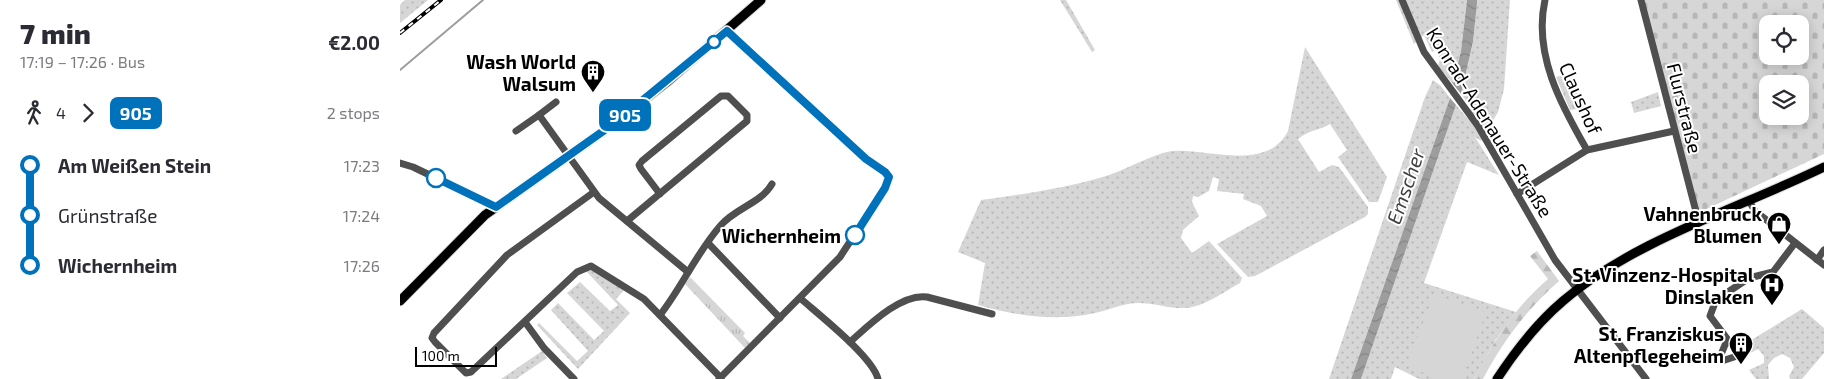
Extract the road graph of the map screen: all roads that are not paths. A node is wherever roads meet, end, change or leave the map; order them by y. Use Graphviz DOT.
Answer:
graph roads {
  1 [pos="761,0"];
  2 [pos="1402,0"];
  3 [pos="1545,0"];
  4 [pos="1641,0"];
  5 [pos="727,31"];
  6 [pos="556,102"];
  7 [pos="539,115"];
  8 [pos="516,131"];
  9 [pos="1674,131"];
  10 [pos="1587,150"];
  11 [pos="568,155"];
  12 [pos="400,163"];
  13 [pos="1824,167"];
  14 [pos="772,184"];
  15 [pos="594,192"];
  16 [pos="660,194"];
  17 [pos="1517,194"];
  18 [pos="1748,201"];
  19 [pos="496,207"];
  20 [pos="627,221"];
  21 [pos="1699,224"];
  22 [pos="708,243"];
  23 [pos="1795,243"];
  24 [pos="1824,250"];
  25 [pos="1817,260"];
  26 [pos="1824,265"];
  27 [pos="688,272"];
  28 [pos="1577,290"];
  29 [pos="800,298"];
  30 [pos="400,301"];
  31 [pos="992,314"];
  32 [pos="660,315"];
  33 [pos="780,318"];
  34 [pos="525,322"];
  35 [pos="1727,340"];
  36 [pos="850,342"];
  37 [pos="720,378"];
  38 [pos="574,379"];
  39 [pos="878,379"];
  40 [pos="1497,379"];
  41 [pos="1646,379"];
  1 -- 5 [label="main road"];
  2 -- 17 [label="street, Konrad-Adenauer-Straße"];
  3 -- 10 [label="street, Claushof"];
  4 -- 9 [label="street, Flurstraße"];
  5 -- 11 [label="main road"];
  5 -- 29 [label="street"];
  6 -- 7 [label="street"];
  7 -- 8 [label="street"];
  7 -- 11 [label="street"];
  9 -- 10 [label="street"];
  9 -- 21 [label="street, Flurstraße"];
  10 -- 17 [label="street"];
  11 -- 15 [label="street"];
  11 -- 19 [label="main road"];
  12 -- 19 [label="street"];
  13 -- 18 [label="main road"];
  14 -- 22 [label="street"];
  15 -- 20 [label="street"];
  15 -- 34 [label="street"];
  16 -- 16 [label="street"];
  16 -- 20 [label="street"];
  17 -- 28 [label="street, Konrad-Adenauer-Straße"];
  18 -- 21 [label="main road"];
  18 -- 23 [label="street"];
  19 -- 30 [label="main road"];
  20 -- 27 [label="street"];
  21 -- 28 [label="main road"];
  22 -- 27 [label="street"];
  22 -- 33 [label="street"];
  23 -- 25 [label="street"];
  23 -- 35 [label="street"];
  24 -- 25 [label="street"];
  25 -- 26 [label="street"];
  27 -- 32 [label="street"];
  28 -- 40 [label="main road"];
  28 -- 41 [label="street, Konrad-Adenauer-Straße"];
  29 -- 33 [label="street"];
  29 -- 36 [label="street"];
  31 -- 36 [label="street"];
  32 -- 34 [label="street"];
  32 -- 37 [label="street"];
  33 -- 37 [label="street"];
  34 -- 38 [label="street"];
  36 -- 39 [label="street"];
}
